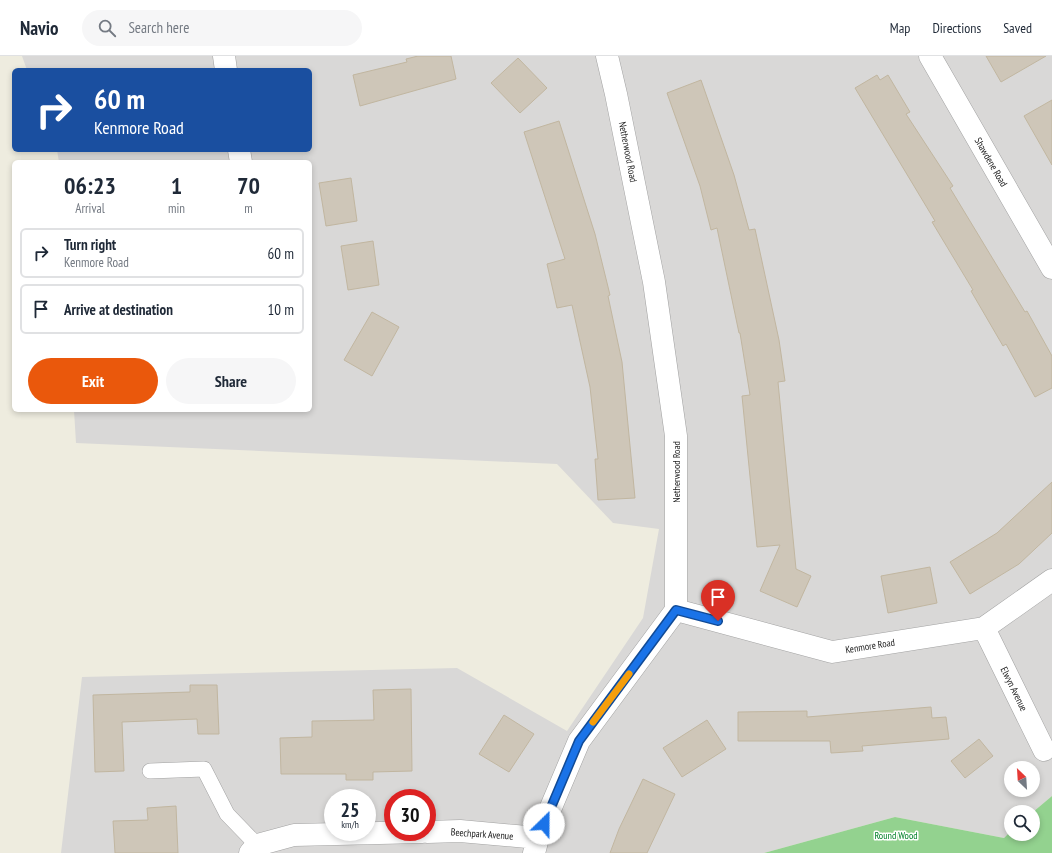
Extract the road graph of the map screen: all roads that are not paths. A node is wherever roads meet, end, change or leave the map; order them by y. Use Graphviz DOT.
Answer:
graph roads {
  1 [pos="224,56"];
  2 [pos="607,56"];
  3 [pos="930,56"];
  4 [pos="226,68"];
  5 [pos="1052,268"];
  6 [pos="1052,580"];
  7 [pos="676,610"];
  8 [pos="984,628"];
  9 [pos="1044,750"];
  10 [pos="150,771"];
  11 [pos="436,832"];
  12 [pos="384,833"];
  13 [pos="536,846"];
  14 [pos="253,849"];
  1 -- 4 [label="street"];
  2 -- 7 [label="street, Netherwood Road"];
  3 -- 5 [label="street, Shawdene Road"];
  6 -- 8 [label="street, Kenmore Road"];
  7 -- 8 [label="street, Kenmore Road"];
  7 -- 13 [label="street"];
  8 -- 9 [label="street, Elwyn Avenue"];
  10 -- 14 [label="lane"];
  11 -- 13 [label="street, Beechpark Avenue"];
  12 -- 14 [label="street"];
}
